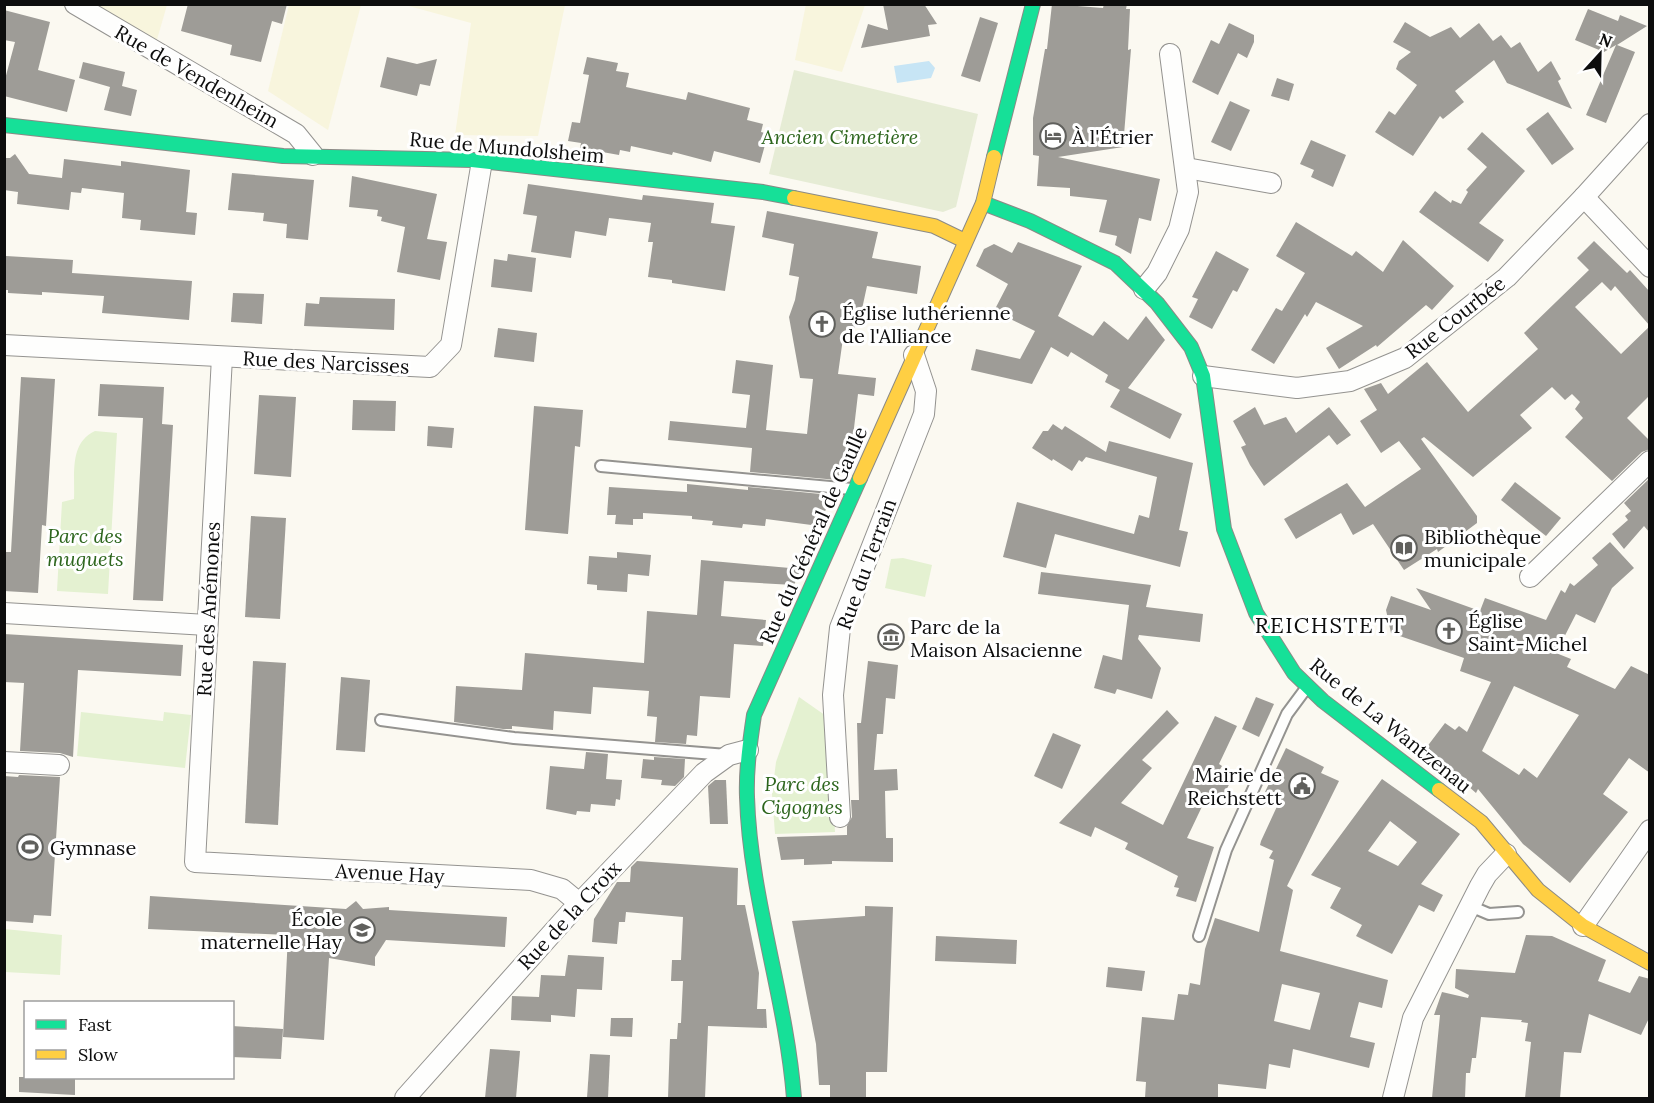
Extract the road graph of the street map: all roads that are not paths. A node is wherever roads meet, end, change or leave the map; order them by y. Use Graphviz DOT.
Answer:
graph roads {
  1 [pos="75,4"];
  2 [pos="1033,4"];
  3 [pos="1170,54"];
  4 [pos="1650,124"];
  5 [pos="4,125"];
  6 [pos="313,155"];
  7 [pos="483,160"];
  8 [pos="1186,168"];
  9 [pos="1271,183"];
  10 [pos="1584,197"];
  11 [pos="983,203"];
  12 [pos="965,241"];
  13 [pos="1650,267"];
  14 [pos="1144,289"];
  15 [pos="4,345"];
  16 [pos="914,355"];
  17 [pos="222,357"];
  18 [pos="1203,376"];
  19 [pos="1650,461"];
  20 [pos="601,466"];
  21 [pos="855,490"];
  22 [pos="1530,577"];
  23 [pos="4,613"];
  24 [pos="207,626"];
  25 [pos="1308,687"];
  26 [pos="381,720"];
  27 [pos="738,753"];
  28 [pos="4,762"];
  29 [pos="59,765"];
  30 [pos="840,817"];
  31 [pos="1650,830"];
  32 [pos="1506,854"];
  33 [pos="195,862"];
  34 [pos="579,903"];
  35 [pos="1470,906"];
  36 [pos="1518,912"];
  37 [pos="1583,926"];
  38 [pos="1199,936"];
  39 [pos="1650,963"];
  40 [pos="405,1098"];
  41 [pos="794,1098"];
  42 [pos="1393,1098"];
  1 -- 6 [label="street, Rue de Vendenheim"];
  2 -- 11 [label="street, Rue du Général de Gaulle"];
  3 -- 8 [label="street"];
  4 -- 10 [label="street, Rue Courbée"];
  5 -- 6 [label="street, Rue de Mundolsheim"];
  6 -- 7 [label="street, Rue de Mundolsheim"];
  7 -- 12 [label="street, Rue de Mundolsheim"];
  7 -- 17 [label="street, Rue des Narcisses"];
  8 -- 9 [label="street"];
  8 -- 14 [label="street"];
  10 -- 13 [label="street"];
  10 -- 18 [label="street, Rue Courbée"];
  11 -- 12 [label="street, Rue du Général de Gaulle"];
  11 -- 14 [label="street, Rue de La Wantzenau"];
  12 -- 16 [label="street, Rue du Général de Gaulle"];
  14 -- 18 [label="street, Rue de La Wantzenau"];
  15 -- 17 [label="street, Rue des Narcisses"];
  16 -- 21 [label="street, Rue du Général de Gaulle"];
  16 -- 30 [label="street, Rue du Terrain"];
  17 -- 24 [label="street, Rue des Anémones"];
  18 -- 25 [label="street, Rue de La Wantzenau"];
  19 -- 22 [label="street"];
  20 -- 21 [label="lane"];
  21 -- 27 [label="street, Rue du Général de Gaulle"];
  23 -- 24 [label="street"];
  24 -- 33 [label="street, Rue des Anémones"];
  25 -- 32 [label="street, Rue de La Wantzenau"];
  25 -- 38 [label="lane"];
  26 -- 27 [label="lane"];
  27 -- 34 [label="street, Rue de la Croix"];
  27 -- 41 [label="street, Rue du Général de Gaulle"];
  28 -- 29 [label="street"];
  31 -- 37 [label="street"];
  32 -- 35 [label="street"];
  32 -- 37 [label="street, Rue de La Wantzenau"];
  33 -- 34 [label="street, Avenue Hay"];
  34 -- 40 [label="street, Rue de la Croix"];
  35 -- 36 [label="lane"];
  35 -- 42 [label="street"];
  37 -- 39 [label="street, Rue de La Wantzenau"];
}
